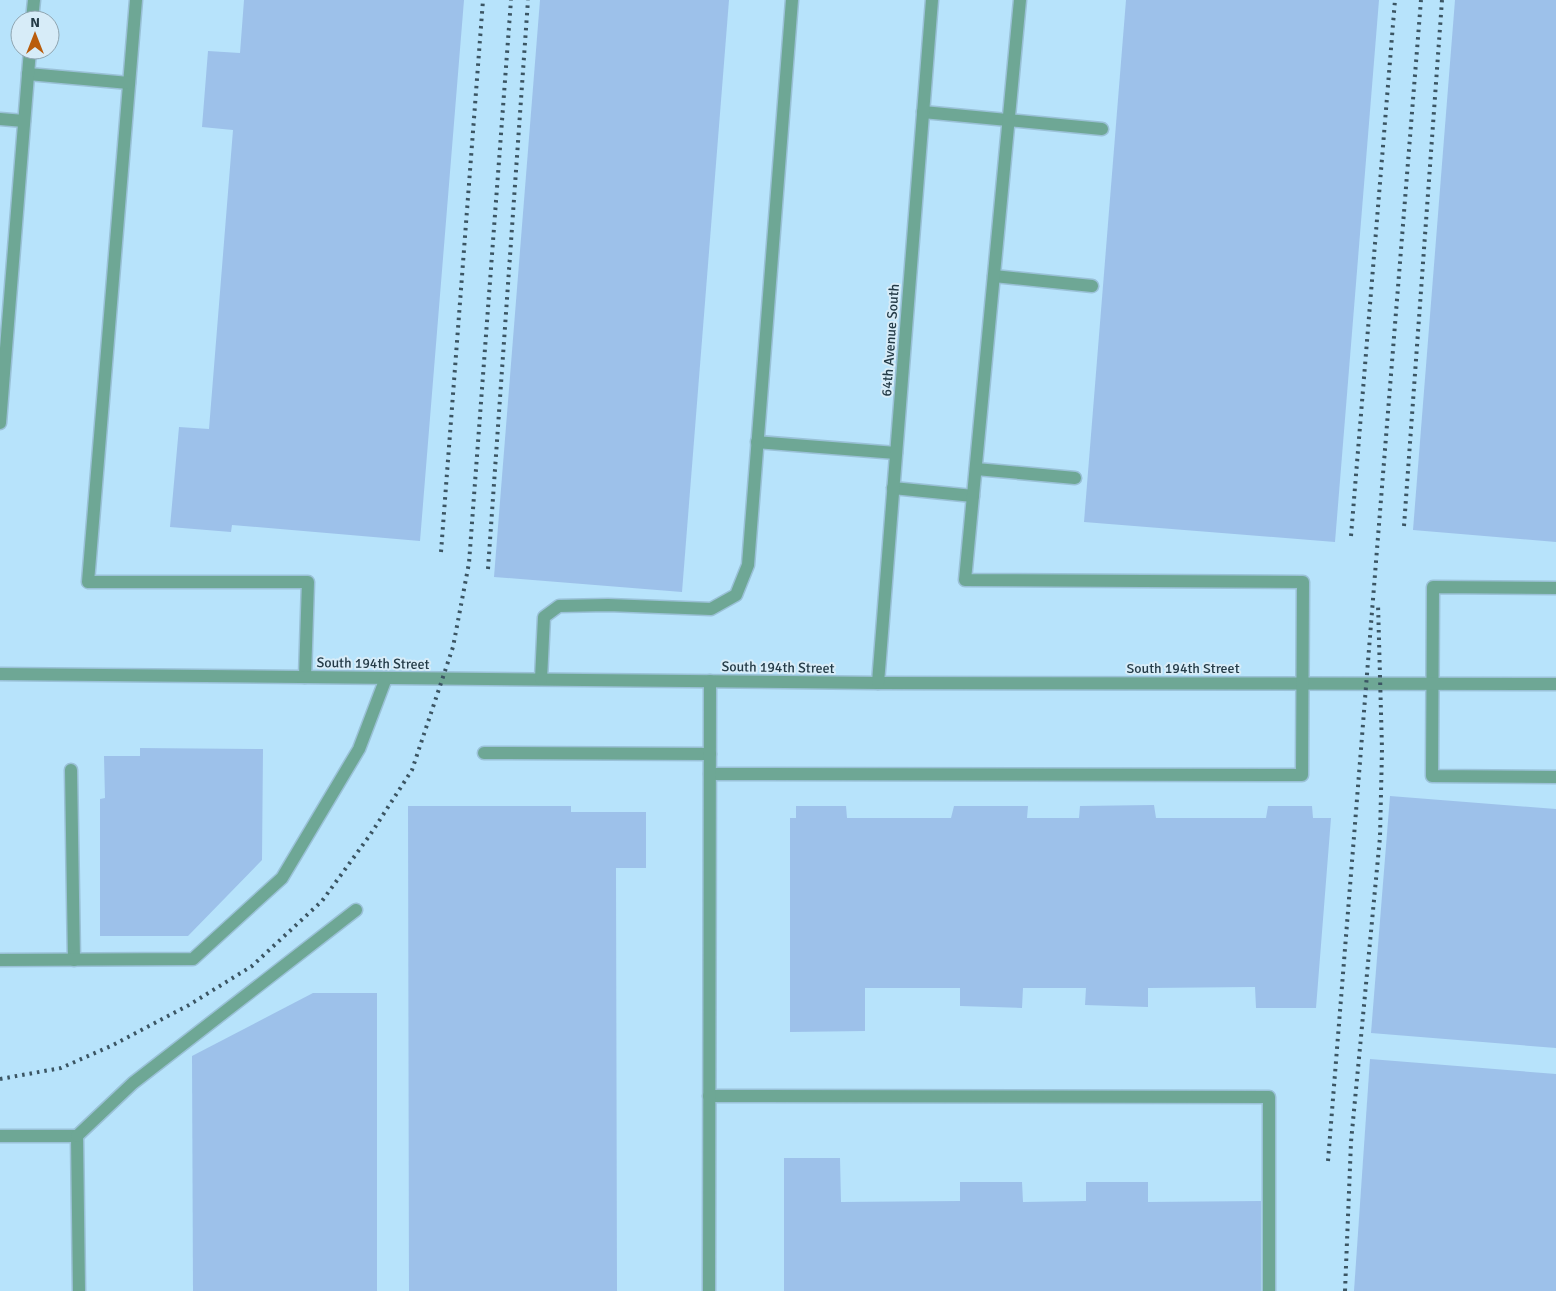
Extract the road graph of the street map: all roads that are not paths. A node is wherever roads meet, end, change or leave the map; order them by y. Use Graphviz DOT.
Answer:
graph roads {
  1 [pos="136,0"];
  2 [pos="792,0"];
  3 [pos="932,0"];
  4 [pos="1020,0"];
  5 [pos="29,60"];
  6 [pos="28,74"];
  7 [pos="129,83"];
  8 [pos="923,112"];
  9 [pos="0,119"];
  10 [pos="1008,120"];
  11 [pos="24,121"];
  12 [pos="1102,129"];
  13 [pos="994,276"];
  14 [pos="1092,286"];
  15 [pos="3,350"];
  16 [pos="0,423"];
  17 [pos="757,442"];
  18 [pos="896,453"];
  19 [pos="976,469"];
  20 [pos="1075,478"];
  21 [pos="893,488"];
  22 [pos="973,496"];
  23 [pos="1556,588"];
  24 [pos="0,674"];
  25 [pos="305,677"];
  26 [pos="386,678"];
  27 [pos="541,679"];
  28 [pos="710,681"];
  29 [pos="878,683"];
  30 [pos="1303,684"];
  31 [pos="1432,684"];
  32 [pos="1556,684"];
  33 [pos="484,753"];
  34 [pos="710,754"];
  35 [pos="70,770"];
  36 [pos="710,774"];
  37 [pos="1556,777"];
  38 [pos="356,910"];
  39 [pos="0,960"];
  40 [pos="74,960"];
  41 [pos="709,1096"];
  42 [pos="0,1136"];
  43 [pos="77,1136"];
  44 [pos="78,1291"];
  45 [pos="709,1291"];
  46 [pos="1269,1291"];
  1 -- 7 [label="street"];
  2 -- 17 [label="street"];
  3 -- 8 [label="street, 64th Avenue South"];
  4 -- 10 [label="street"];
  5 -- 6 [label="street"];
  6 -- 7 [label="street"];
  6 -- 11 [label="street"];
  7 -- 25 [label="street"];
  8 -- 10 [label="street"];
  8 -- 18 [label="street, 64th Avenue South"];
  9 -- 11 [label="street"];
  10 -- 12 [label="street"];
  10 -- 13 [label="street"];
  11 -- 15 [label="street"];
  13 -- 14 [label="street"];
  13 -- 19 [label="street"];
  15 -- 16 [label="street"];
  17 -- 18 [label="street"];
  17 -- 27 [label="street"];
  18 -- 21 [label="street, 64th Avenue South"];
  19 -- 20 [label="street"];
  19 -- 22 [label="street"];
  21 -- 22 [label="street"];
  21 -- 29 [label="street, 64th Avenue South"];
  22 -- 30 [label="street"];
  23 -- 31 [label="street"];
  24 -- 25 [label="street, South 194th Street"];
  25 -- 26 [label="street, South 194th Street"];
  26 -- 27 [label="street, South 194th Street"];
  26 -- 40 [label="street"];
  27 -- 28 [label="street, South 194th Street"];
  28 -- 29 [label="street, South 194th Street"];
  28 -- 34 [label="street"];
  29 -- 30 [label="street, South 194th Street"];
  30 -- 31 [label="street, South 194th Street"];
  30 -- 36 [label="street"];
  31 -- 32 [label="street, South 194th Street"];
  31 -- 37 [label="street"];
  33 -- 34 [label="street"];
  34 -- 36 [label="street"];
  35 -- 40 [label="street"];
  36 -- 41 [label="street"];
  38 -- 43 [label="street"];
  39 -- 40 [label="street"];
  41 -- 45 [label="street"];
  41 -- 46 [label="street"];
  42 -- 43 [label="street"];
  43 -- 44 [label="street"];
}
